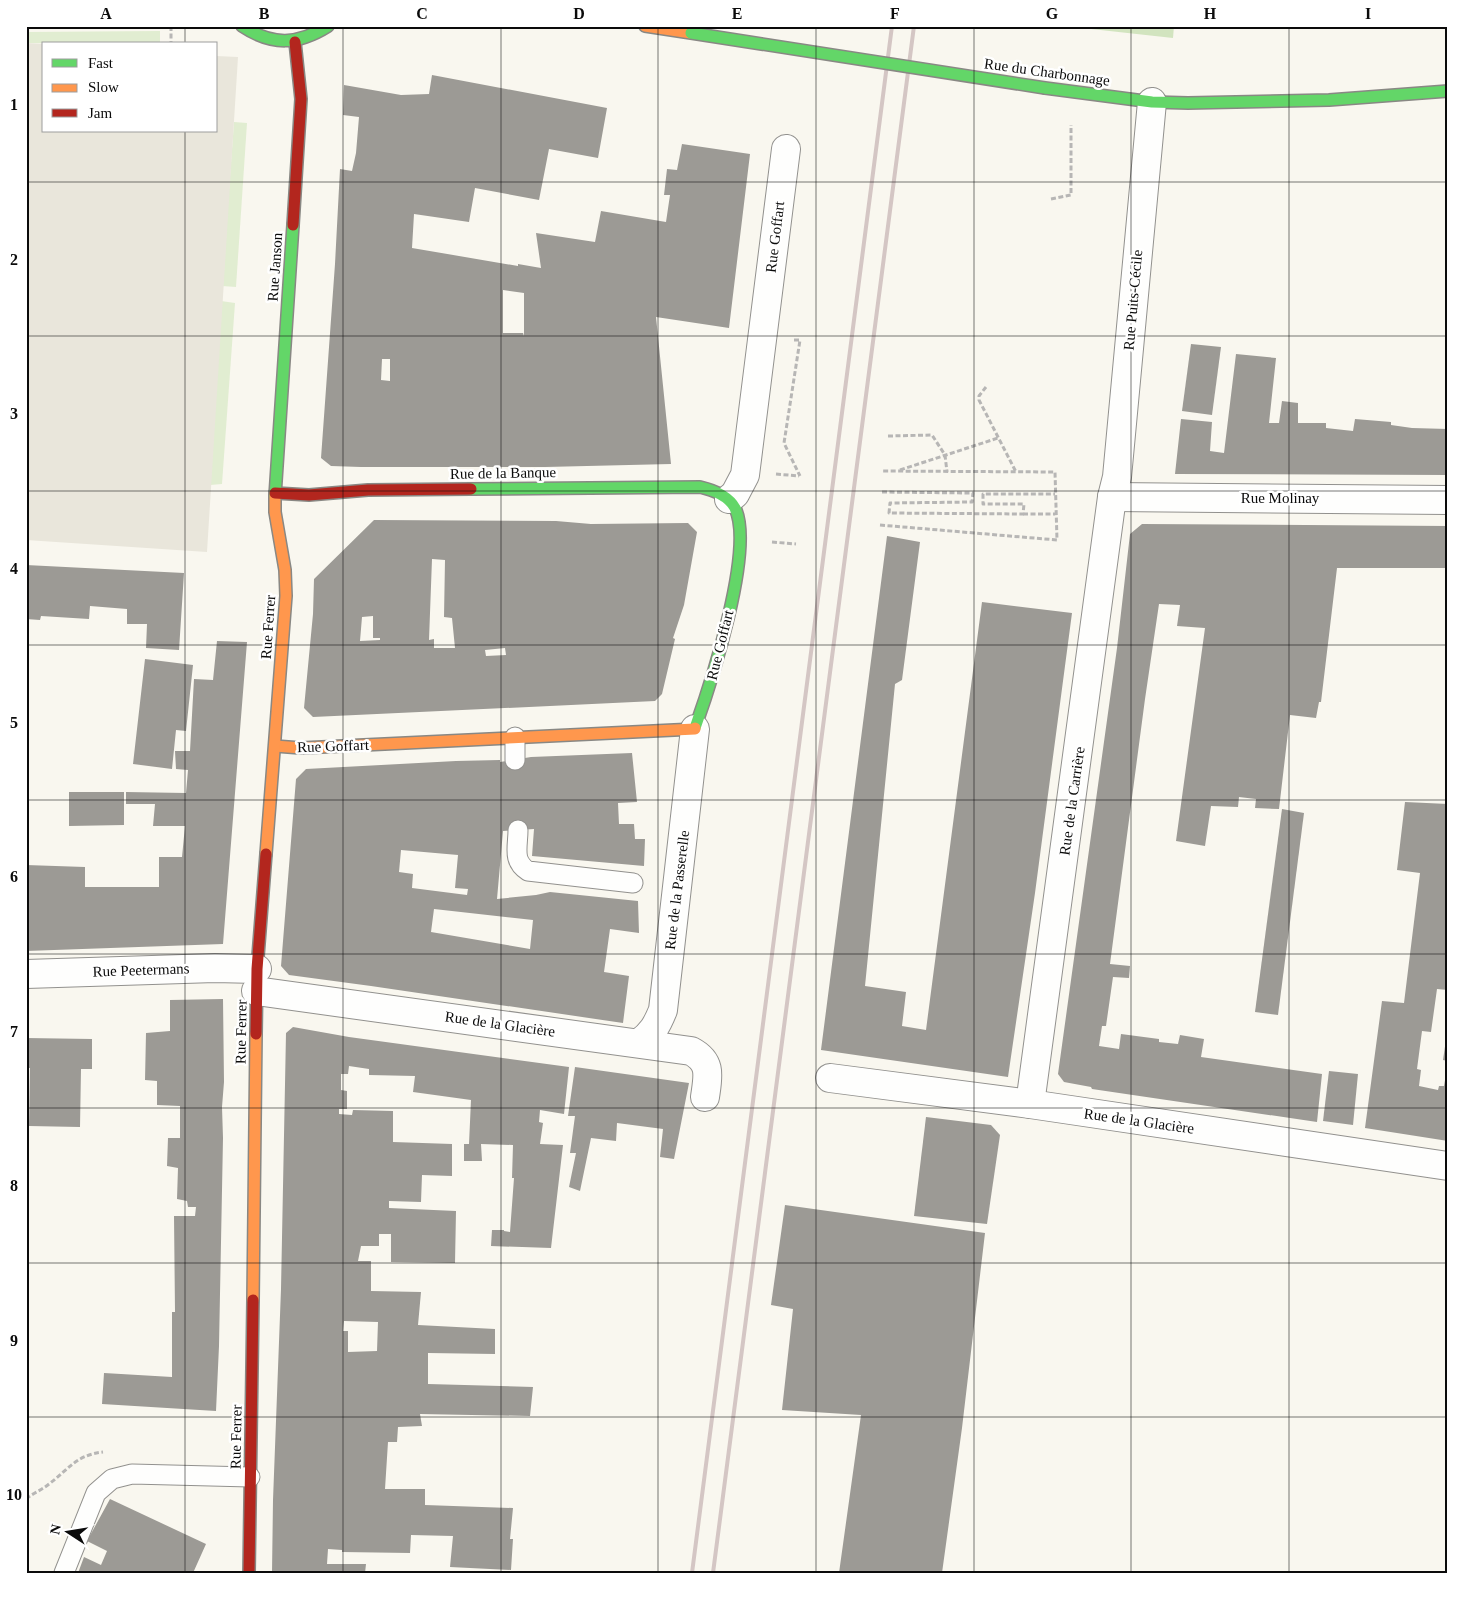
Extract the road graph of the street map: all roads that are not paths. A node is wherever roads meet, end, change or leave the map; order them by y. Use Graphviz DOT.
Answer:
graph roads {
  1 [pos="242,26"];
  2 [pos="328,26"];
  3 [pos="645,26"];
  4 [pos="295,42"];
  5 [pos="1448,91"];
  6 [pos="1152,102"];
  7 [pos="786,149"];
  8 [pos="275,493"];
  9 [pos="1112,497"];
  10 [pos="729,499"];
  11 [pos="1448,500"];
  12 [pos="695,728"];
  13 [pos="515,737"];
  14 [pos="275,746"];
  15 [pos="515,760"];
  16 [pos="518,830"];
  17 [pos="633,883"];
  18 [pos="26,974"];
  19 [pos="256,980"];
  20 [pos="639,1043"];
  21 [pos="830,1078"];
  22 [pos="705,1097"];
  23 [pos="1030,1104"];
  24 [pos="1448,1166"];
  25 [pos="250,1477"];
  26 [pos="64,1573"];
  27 [pos="248,1573"];
  1 -- 4 [label="street"];
  2 -- 4 [label="street"];
  3 -- 6 [label="street, Rue du Charbonnage, bridge"];
  4 -- 8 [label="street, Rue Janson"];
  5 -- 6 [label="street, Rue du Charbonnage"];
  6 -- 9 [label="street, Rue Puits-Cécile"];
  7 -- 10 [label="street, Rue Goffart"];
  8 -- 10 [label="street, Rue de la Banque"];
  8 -- 14 [label="street, Rue Ferrer"];
  9 -- 11 [label="street, Rue Molinay"];
  9 -- 23 [label="street, Rue de la Carrière"];
  10 -- 12 [label="street, Rue Goffart"];
  12 -- 13 [label="street, Rue Goffart"];
  12 -- 20 [label="street, Rue de la Passerelle"];
  13 -- 14 [label="street, Rue Goffart"];
  13 -- 15 [label="lane"];
  14 -- 19 [label="street, Rue Ferrer"];
  16 -- 17 [label="lane"];
  18 -- 19 [label="street, Rue Peetermans"];
  19 -- 20 [label="street, Rue de la Glacière"];
  19 -- 25 [label="street, Rue Ferrer"];
  20 -- 22 [label="street, Rue de la Glacière"];
  21 -- 23 [label="street, Rue de la Glacière"];
  23 -- 24 [label="street, Rue de la Glacière"];
  25 -- 26 [label="lane"];
  25 -- 27 [label="street, Rue Ferrer"];
}
